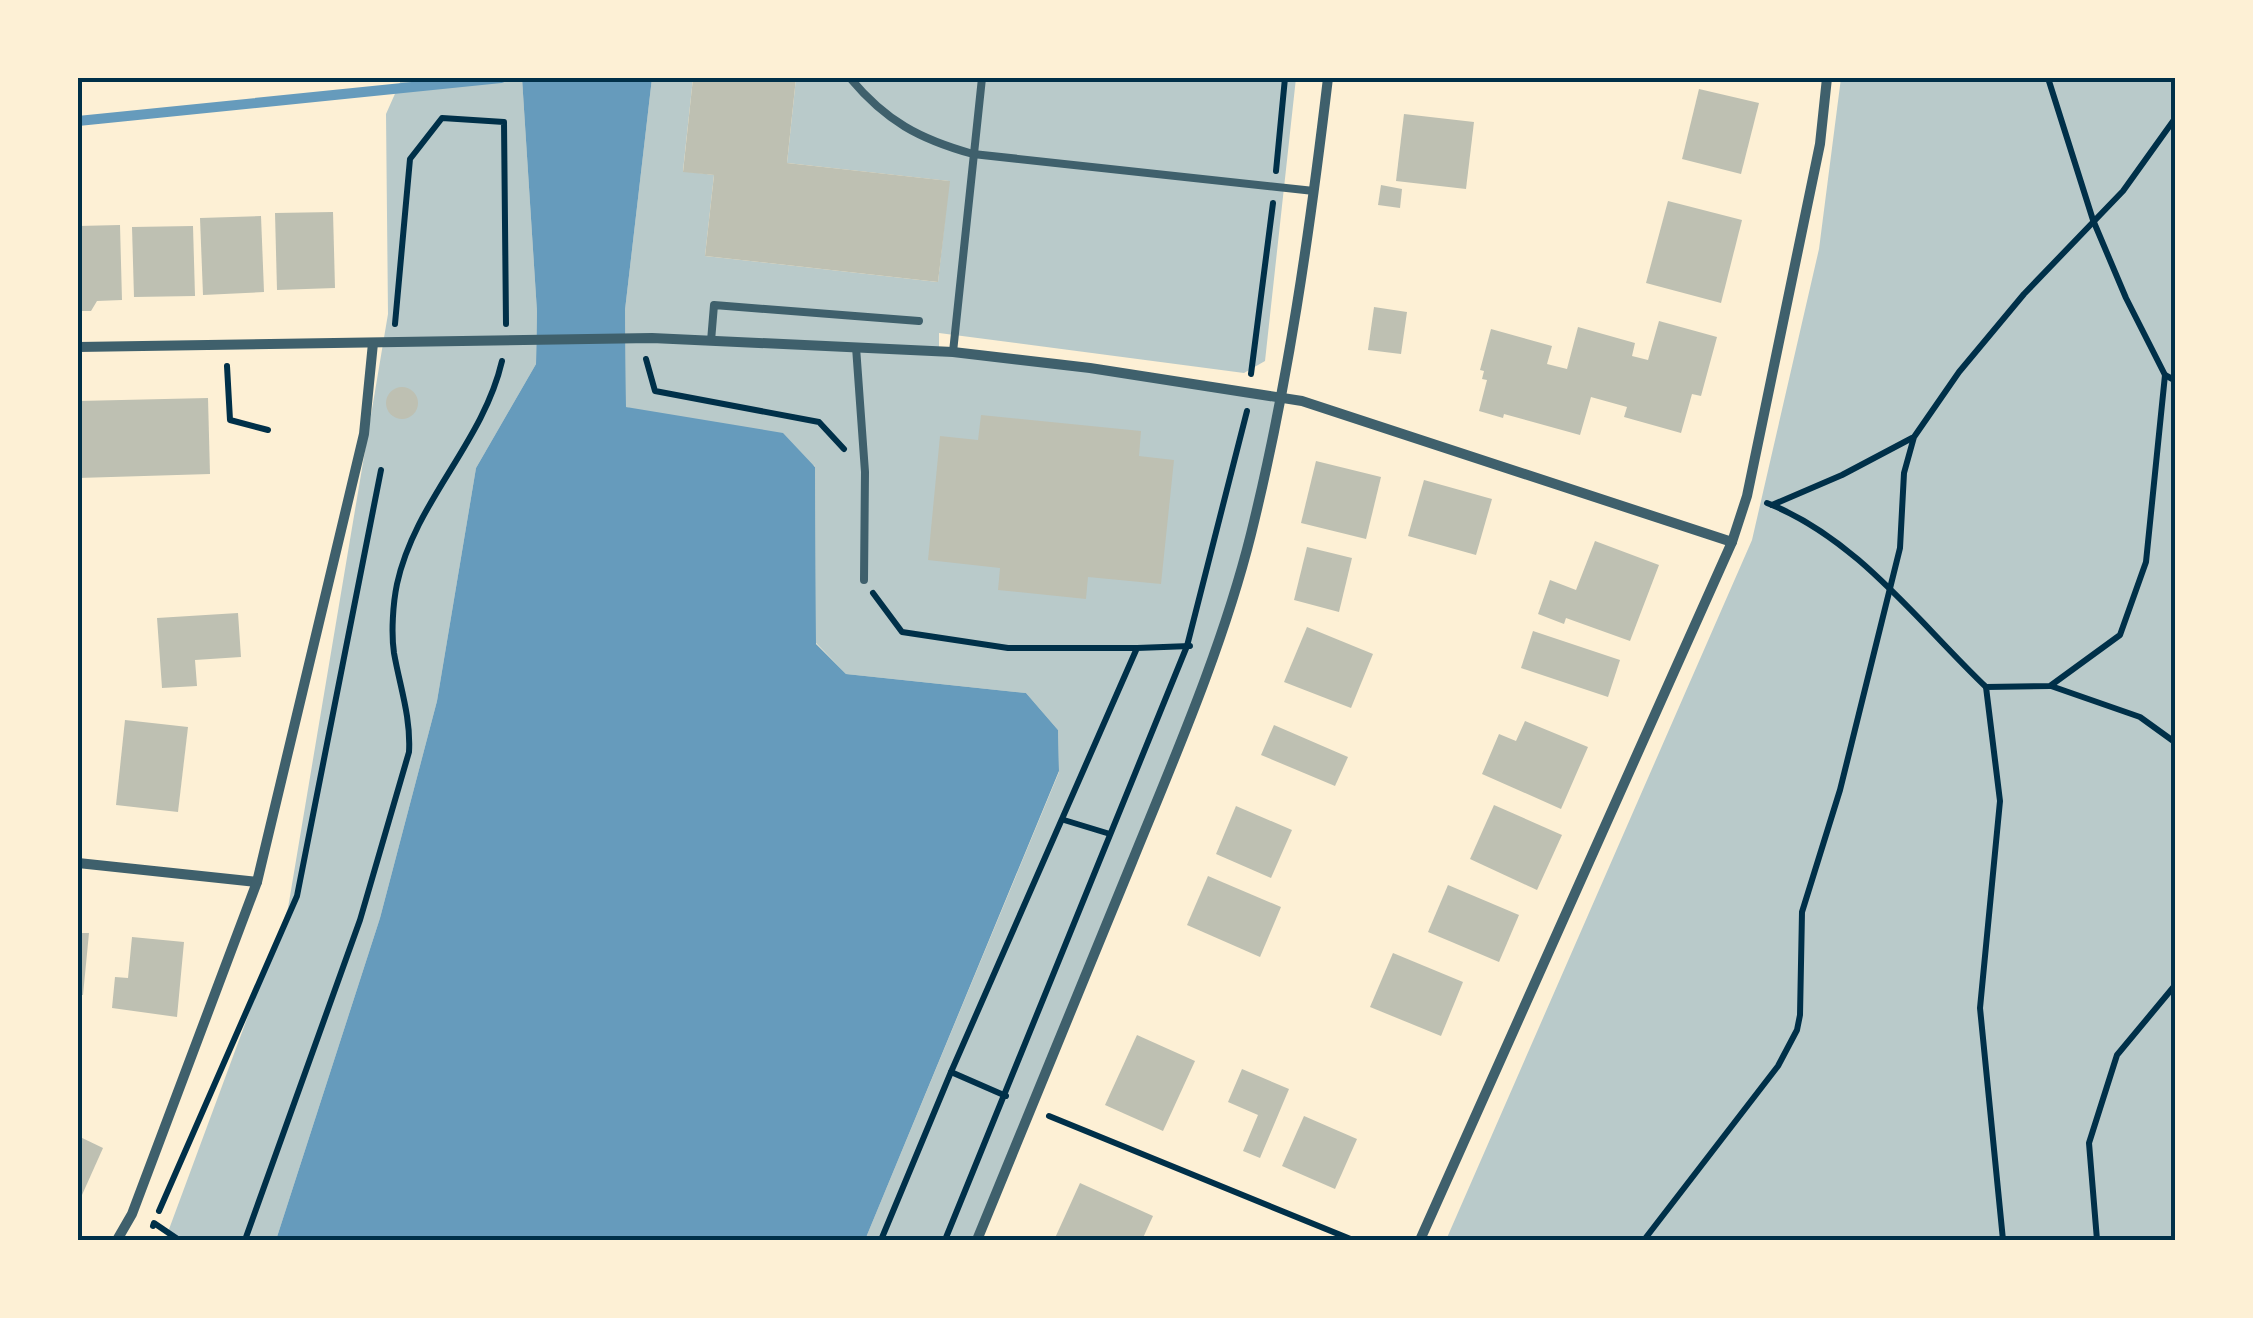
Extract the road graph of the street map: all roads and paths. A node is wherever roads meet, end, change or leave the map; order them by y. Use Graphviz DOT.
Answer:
graph roads {
  1 [pos="850,78"];
  2 [pos="982,78"];
  3 [pos="1286,78"];
  4 [pos="1328,78"];
  5 [pos="1827,78"];
  6 [pos="2048,78"];
  7 [pos="2176,117"];
  8 [pos="973,154"];
  9 [pos="1275,186"];
  10 [pos="1314,191"];
  11 [pos="2093,220"];
  12 [pos="919,321"];
  13 [pos="640,338"];
  14 [pos="506,341"];
  15 [pos="712,341"];
  16 [pos="373,343"];
  17 [pos="393,343"];
  18 [pos="225,346"];
  19 [pos="78,347"];
  20 [pos="856,348"];
  21 [pos="953,352"];
  22 [pos="2165,374"];
  23 [pos="2176,381"];
  24 [pos="1250,391"];
  25 [pos="1280,396"];
  26 [pos="268,430"];
  27 [pos="1914,437"];
  28 [pos="865,472"];
  29 [pos="1747,496"];
  30 [pos="1772,505"];
  31 [pos="1732,542"];
  32 [pos="864,580"];
  33 [pos="1890,587"];
  34 [pos="1187,646"];
  35 [pos="1216,646"];
  36 [pos="1137,648"];
  37 [pos="2050,686"];
  38 [pos="1986,687"];
  39 [pos="2176,743"];
  40 [pos="1064,820"];
  41 [pos="1108,834"];
  42 [pos="1140,844"];
  43 [pos="78,863"];
  44 [pos="257,882"];
  45 [pos="2176,984"];
  46 [pos="951,1072"];
  47 [pos="1004,1096"];
  48 [pos="1031,1108"];
  49 [pos="117,1240"];
  50 [pos="145,1240"];
  51 [pos="180,1240"];
  52 [pos="246,1240"];
  53 [pos="881,1240"];
  54 [pos="945,1240"];
  55 [pos="977,1240"];
  56 [pos="1353,1240"];
  57 [pos="1420,1240"];
  58 [pos="1644,1240"];
  59 [pos="2002,1240"];
  60 [pos="2097,1240"];
  1 -- 8 [label="lane"];
  2 -- 8 [label="lane"];
  3 -- 9 [label="path"];
  4 -- 10 [label="street"];
  5 -- 29 [label="street"];
  6 -- 11 [label="path"];
  7 -- 11 [label="path"];
  8 -- 9 [label="lane"];
  8 -- 21 [label="lane"];
  9 -- 10 [label="lane"];
  9 -- 24 [label="path"];
  10 -- 25 [label="street"];
  11 -- 22 [label="path"];
  11 -- 27 [label="path"];
  12 -- 15 [label="lane"];
  13 -- 14 [label="street"];
  13 -- 15 [label="street"];
  13 -- 28 [label="path"];
  14 -- 17 [label="street"];
  14 -- 17 [label="path"];
  14 -- 52 [label="path"];
  15 -- 20 [label="street"];
  16 -- 17 [label="street"];
  16 -- 18 [label="street"];
  16 -- 44 [label="street"];
  18 -- 19 [label="street"];
  18 -- 26 [label="path"];
  20 -- 21 [label="street"];
  20 -- 28 [label="lane"];
  21 -- 24 [label="street"];
  22 -- 23 [label="path"];
  22 -- 37 [label="path"];
  24 -- 25 [label="street"];
  24 -- 34 [label="path"];
  25 -- 31 [label="street"];
  25 -- 35 [label="street"];
  27 -- 30 [label="path"];
  27 -- 33 [label="path"];
  28 -- 32 [label="lane"];
  29 -- 30 [label="path"];
  29 -- 31 [label="street"];
  30 -- 33 [label="path"];
  31 -- 57 [label="street"];
  32 -- 36 [label="path"];
  33 -- 38 [label="path"];
  33 -- 58 [label="path"];
  34 -- 35 [label="path"];
  34 -- 36 [label="path"];
  34 -- 41 [label="path"];
  35 -- 42 [label="street"];
  36 -- 40 [label="path"];
  37 -- 38 [label="path"];
  37 -- 39 [label="path"];
  38 -- 59 [label="path"];
  40 -- 41 [label="path"];
  40 -- 46 [label="path"];
  41 -- 42 [label="path"];
  41 -- 47 [label="path"];
  42 -- 48 [label="street"];
  43 -- 44 [label="street"];
  44 -- 49 [label="street"];
  45 -- 60 [label="path"];
  46 -- 47 [label="path"];
  46 -- 53 [label="path"];
  47 -- 48 [label="path"];
  47 -- 54 [label="path"];
  48 -- 55 [label="street"];
  48 -- 56 [label="path"];
  50 -- 51 [label="path"];
}
